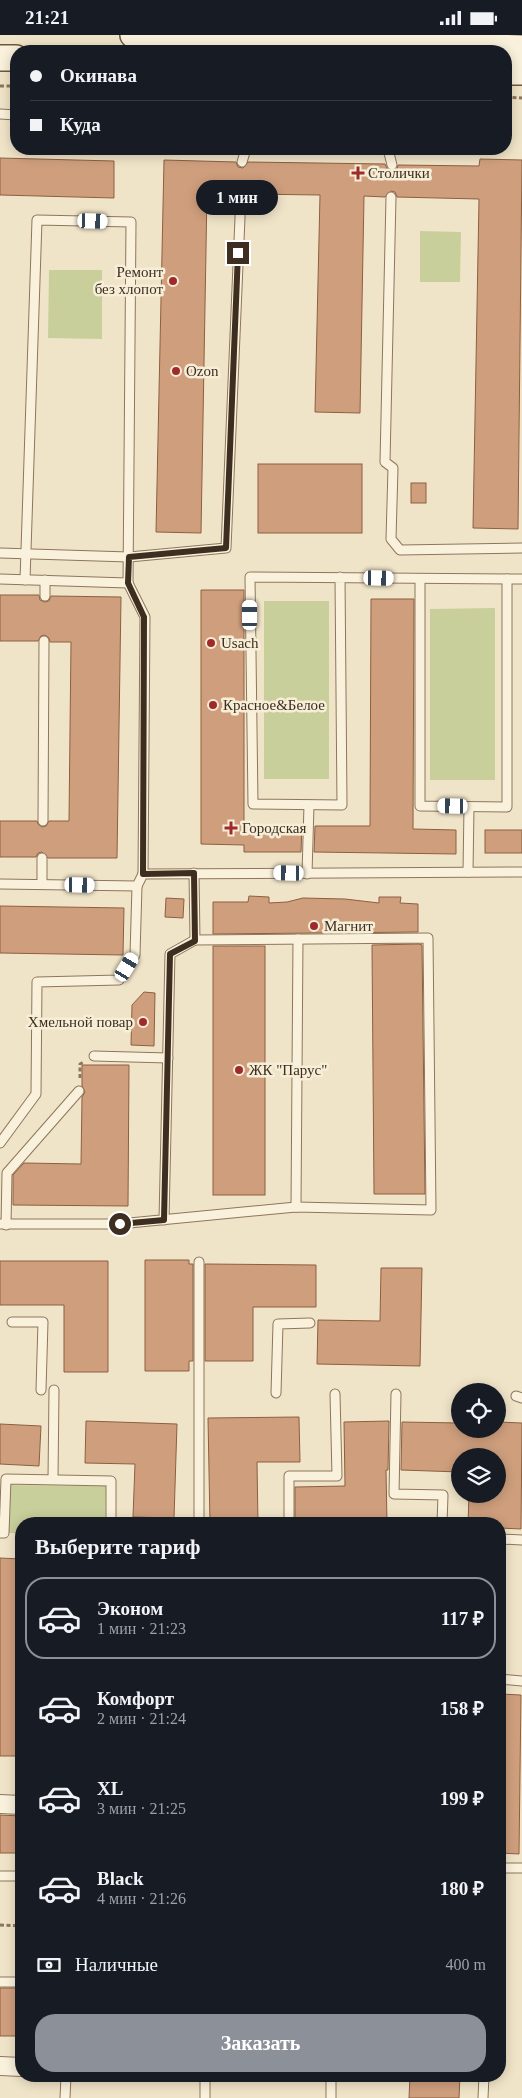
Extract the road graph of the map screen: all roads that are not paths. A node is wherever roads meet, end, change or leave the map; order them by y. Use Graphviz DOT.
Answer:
graph roads {
  1 [pos="133,35"];
  2 [pos="432,45"];
  3 [pos="244,155"];
  4 [pos="390,155"];
  5 [pos="242,162"];
  6 [pos="392,165"];
  7 [pos="241,194"];
  8 [pos="391,197"];
  9 [pos="522,548"];
  10 [pos="0,553"];
  11 [pos="26,553"];
  12 [pos="129,557"];
  13 [pos="340,577"];
  14 [pos="0,579"];
  15 [pos="420,579"];
  16 [pos="506,579"];
  17 [pos="522,579"];
  18 [pos="26,580"];
  19 [pos="45,580"];
  20 [pos="128,583"];
  21 [pos="45,596"];
  22 [pos="44,641"];
  23 [pos="309,805"];
  24 [pos="469,807"];
  25 [pos="43,821"];
  26 [pos="42,857"];
  27 [pos="468,872"];
  28 [pos="522,872"];
  29 [pos="194,873"];
  30 [pos="143,874"];
  31 [pos="307,874"];
  32 [pos="0,884"];
  33 [pos="42,884"];
  34 [pos="136,886"];
  35 [pos="298,939"];
  36 [pos="195,941"];
  37 [pos="94,1056"];
  38 [pos="168,1058"];
  39 [pos="80,1091"];
  40 [pos="0,1143"];
  41 [pos="296,1207"];
  42 [pos="164,1220"];
  43 [pos="3,1225"];
  44 [pos="199,1262"];
  45 [pos="12,1322"];
  46 [pos="310,1323"];
  47 [pos="41,1390"];
  48 [pos="54,1390"];
  49 [pos="276,1393"];
  50 [pos="335,1393"];
  51 [pos="396,1395"];
  52 [pos="53,1479"];
  53 [pos="111,1517"];
  54 [pos="199,1517"];
  55 [pos="289,1517"];
  56 [pos="442,1517"];
  57 [pos="0,1533"];
  58 [pos="506,1539"];
  59 [pos="522,1540"];
  60 [pos="506,1680"];
  61 [pos="522,1681"];
  62 [pos="0,1804"];
  63 [pos="15,1805"];
  64 [pos="506,1867"];
  65 [pos="522,1868"];
  66 [pos="0,1876"];
  67 [pos="15,1876"];
  68 [pos="0,1982"];
  69 [pos="15,1982"];
  70 [pos="0,2066"];
  71 [pos="15,2067"];
  72 [pos="66,2082"];
  73 [pos="205,2082"];
  74 [pos="331,2082"];
  75 [pos="484,2082"];
  76 [pos="65,2098"];
  77 [pos="205,2098"];
  78 [pos="331,2098"];
  79 [pos="483,2098"];
  1 -- 2 [label="main road"];
  3 -- 5 [label="lane"];
  4 -- 6 [label="lane"];
  7 -- 12 [label="lane"];
  8 -- 9 [label="lane"];
  10 -- 11 [label="lane"];
  11 -- 12 [label="lane"];
  11 -- 12 [label="lane"];
  11 -- 18 [label="lane"];
  12 -- 20 [label="lane"];
  13 -- 15 [label="lane"];
  13 -- 23 [label="lane"];
  13 -- 23 [label="lane"];
  14 -- 18 [label="lane"];
  15 -- 16 [label="lane"];
  15 -- 24 [label="lane"];
  16 -- 17 [label="lane"];
  16 -- 24 [label="lane"];
  18 -- 19 [label="lane"];
  19 -- 20 [label="lane"];
  19 -- 21 [label="lane"];
  20 -- 30 [label="lane"];
  22 -- 25 [label="lane"];
  23 -- 31 [label="lane"];
  24 -- 27 [label="lane"];
  26 -- 33 [label="lane"];
  27 -- 28 [label="lane"];
  27 -- 31 [label="lane"];
  29 -- 30 [label="lane"];
  29 -- 31 [label="lane"];
  29 -- 36 [label="lane"];
  30 -- 34 [label="lane"];
  32 -- 33 [label="lane"];
  33 -- 34 [label="lane"];
  34 -- 40 [label="lane"];
  35 -- 36 [label="lane"];
  35 -- 41 [label="lane"];
  35 -- 41 [label="lane"];
  36 -- 38 [label="lane"];
  37 -- 38 [label="lane"];
  38 -- 42 [label="lane"];
  39 -- 43 [label="lane"];
  41 -- 42 [label="lane"];
  42 -- 43 [label="lane"];
  44 -- 54 [label="lane"];
  45 -- 47 [label="lane"];
  46 -- 49 [label="lane"];
  48 -- 52 [label="lane"];
  50 -- 55 [label="lane"];
  51 -- 56 [label="lane"];
  52 -- 53 [label="lane"];
  52 -- 57 [label="lane"];
  58 -- 59 [label="lane"];
  60 -- 61 [label="lane"];
  62 -- 63 [label="street"];
  64 -- 65 [label="lane"];
  66 -- 67 [label="lane"];
  68 -- 69 [label="lane"];
  70 -- 71 [label="street"];
  72 -- 76 [label="lane"];
  73 -- 77 [label="lane"];
  74 -- 78 [label="lane"];
  75 -- 79 [label="lane"];
}
